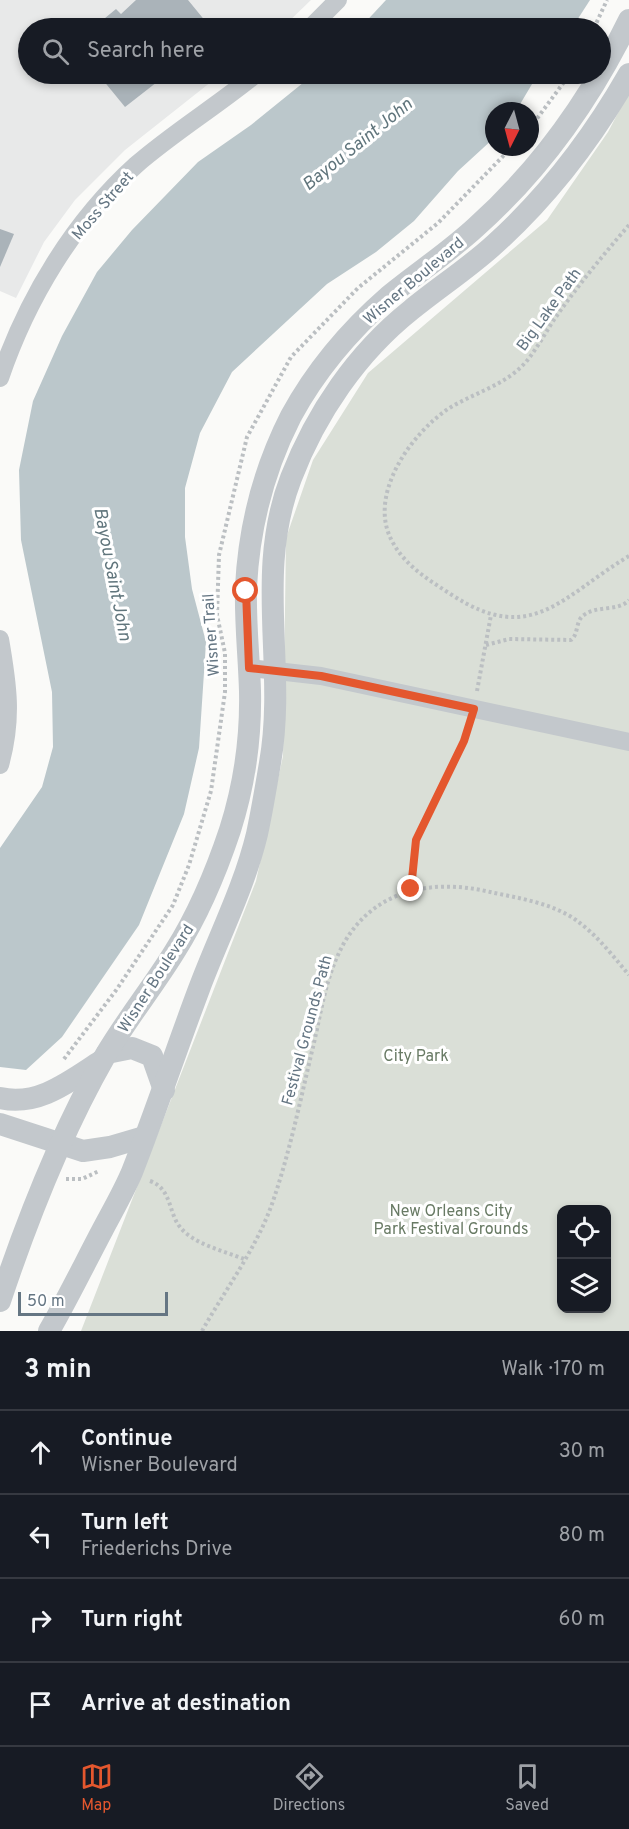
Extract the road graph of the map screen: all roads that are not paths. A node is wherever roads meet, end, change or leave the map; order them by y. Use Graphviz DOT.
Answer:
graph roads {
  1 [pos="338,0"];
  2 [pos="320,18"];
  3 [pos="629,20"];
  4 [pos="611,55"];
  5 [pos="629,74"];
  6 [pos="242,84"];
  7 [pos="596,84"];
  8 [pos="0,378"];
  9 [pos="0,639"];
  10 [pos="249,668"];
  11 [pos="274,669"];
  12 [pos="629,742"];
  13 [pos="0,765"];
  14 [pos="104,1057"];
  15 [pos="164,1090"];
  16 [pos="0,1098"];
  17 [pos="0,1124"];
  18 [pos="144,1137"];
  19 [pos="61,1144"];
  20 [pos="0,1301"];
  21 [pos="49,1331"];
  1 -- 2 [label="street"];
  3 -- 4 [label="street, Wisner Boulevard"];
  5 -- 11 [label="street, Wisner Boulevard"];
  6 -- 8 [label="street, Moss Street"];
  7 -- 10 [label="street, Wisner Boulevard"];
  9 -- 13 [label="street"];
  10 -- 11 [label="street"];
  10 -- 14 [label="street, Wisner Boulevard"];
  11 -- 12 [label="street"];
  11 -- 15 [label="street, Wisner Boulevard"];
  14 -- 15 [label="street"];
  14 -- 16 [label="street"];
  14 -- 19 [label="street, Wisner Boulevard"];
  15 -- 18 [label="street, Wisner Boulevard"];
  17 -- 19 [label="street"];
  18 -- 19 [label="street"];
  18 -- 21 [label="street, Wisner Boulevard"];
  19 -- 20 [label="street, Wisner Boulevard"];
}
